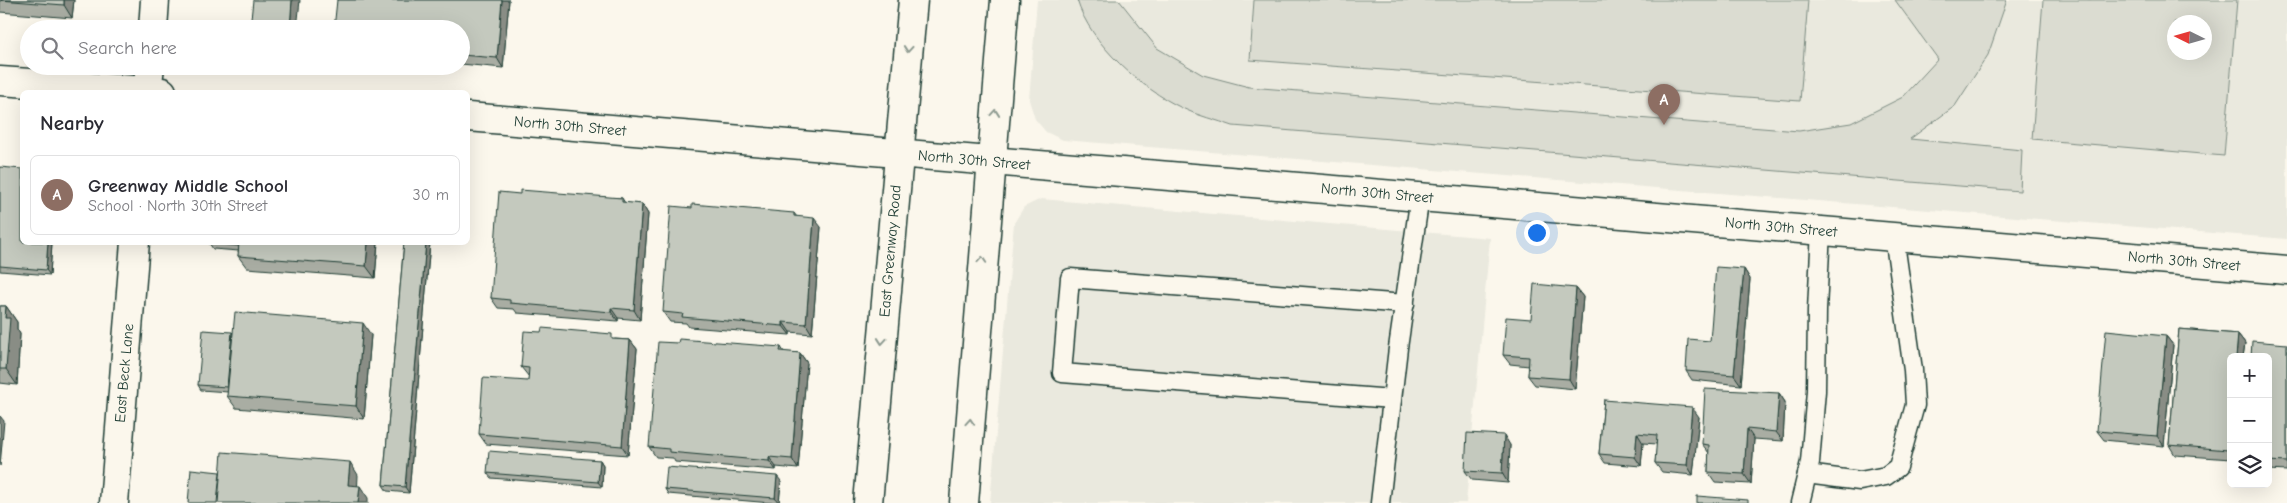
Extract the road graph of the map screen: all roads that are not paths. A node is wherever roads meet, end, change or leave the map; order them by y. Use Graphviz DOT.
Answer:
graph roads {
  1 [pos="155,0"];
  2 [pos="912,0"];
  3 [pos="1005,0"];
  4 [pos="154,20"];
  5 [pos="0,81"];
  6 [pos="151,86"];
  7 [pos="470,117"];
  8 [pos="899,153"];
  9 [pos="990,161"];
  10 [pos="1420,196"];
  11 [pos="1821,230"];
  12 [pos="1894,236"];
  13 [pos="135,245"];
  14 [pos="2287,270"];
  15 [pos="1405,304"];
  16 [pos="1392,399"];
  17 [pos="1807,474"];
  18 [pos="114,503"];
  19 [pos="868,503"];
  20 [pos="964,503"];
  21 [pos="1380,503"];
  22 [pos="1800,503"];
  1 -- 4 [label="street"];
  2 -- 8 [label="street, East Greenway Road, one-way"];
  9 -- 3 [label="street, one-way"];
  5 -- 6 [label="street"];
  7 -- 8 [label="street, North 30th Street"];
  8 -- 9 [label="street, North 30th Street"];
  8 -- 19 [label="street, East Greenway Road, one-way"];
  9 -- 10 [label="street, North 30th Street"];
  20 -- 9 [label="street, one-way"];
  10 -- 11 [label="street, North 30th Street"];
  10 -- 15 [label="lane"];
  11 -- 12 [label="street, North 30th Street"];
  11 -- 17 [label="lane"];
  12 -- 14 [label="street, North 30th Street"];
  12 -- 17 [label="lane"];
  13 -- 18 [label="street, East Beck Lane"];
  15 -- 16 [label="lane"];
  15 -- 16 [label="lane"];
  16 -- 21 [label="lane"];
  17 -- 22 [label="lane"];
}
